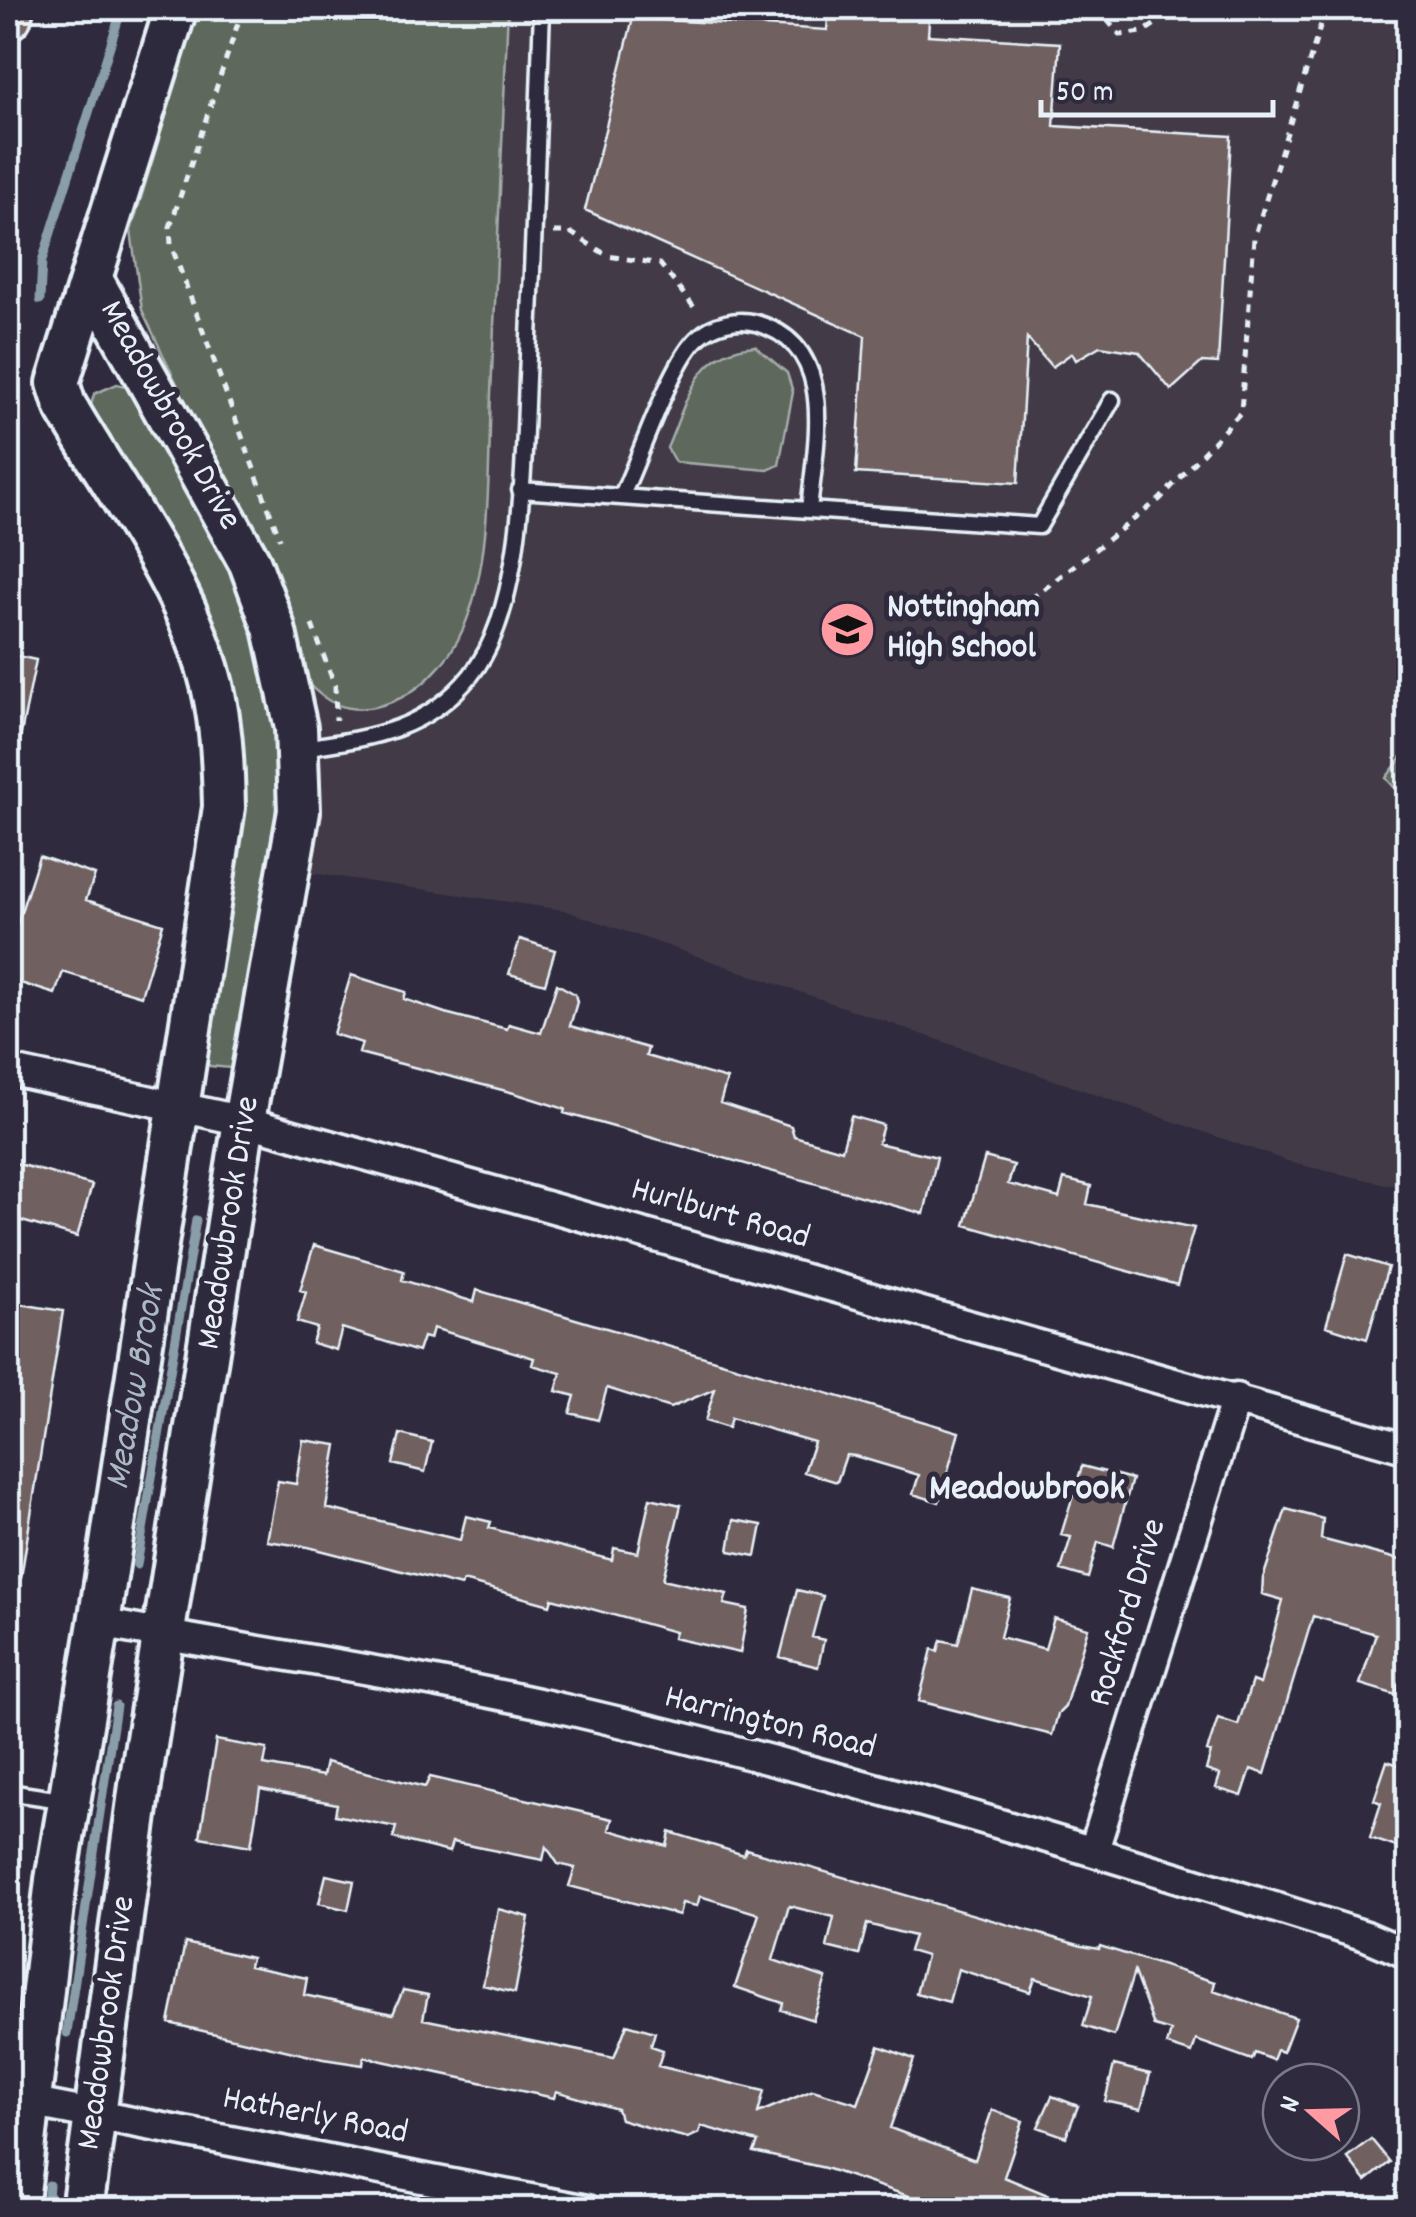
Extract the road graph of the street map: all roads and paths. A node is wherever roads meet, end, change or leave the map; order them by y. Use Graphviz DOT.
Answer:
graph roads {
  1 [pos="10,8"];
  2 [pos="176,8"];
  3 [pos="243,8"];
  4 [pos="542,8"];
  5 [pos="1096,8"];
  6 [pos="1180,8"];
  7 [pos="1326,8"];
  8 [pos="8,16"];
  9 [pos="535,232"];
  10 [pos="91,278"];
  11 [pos="715,326"];
  12 [pos="1112,400"];
  13 [pos="520,490"];
  14 [pos="622,497"];
  15 [pos="809,510"];
  16 [pos="287,557"];
  17 [pos="1031,599"];
  18 [pos="307,612"];
  19 [pos="338,742"];
  20 [pos="297,749"];
  21 [pos="8,1070"];
  22 [pos="179,1108"];
  23 [pos="244,1121"];
  24 [pos="1236,1398"];
  25 [pos="1408,1449"];
  26 [pos="100,1623"];
  27 [pos="164,1635"];
  28 [pos="8,1792"];
  29 [pos="69,1801"];
  30 [pos="1094,1850"];
  31 [pos="1408,1954"];
  32 [pos="29,2102"];
  33 [pos="97,2114"];
  34 [pos="17,2210"];
  35 [pos="82,2210"];
  36 [pos="587,2210"];
  1 -- 8 [label="main road"];
  2 -- 10 [label="street, Meadowbrook Drive"];
  3 -- 16 [label="path"];
  4 -- 9 [label="lane"];
  5 -- 6 [label="path"];
  7 -- 17 [label="path"];
  9 -- 11 [label="path"];
  9 -- 13 [label="lane"];
  10 -- 20 [label="street, Meadowbrook Drive"];
  10 -- 22 [label="street, Meadowbrook Drive"];
  11 -- 14 [label="lane"];
  11 -- 15 [label="lane"];
  12 -- 15 [label="lane"];
  13 -- 14 [label="lane"];
  13 -- 19 [label="lane"];
  14 -- 15 [label="lane"];
  18 -- 19 [label="path"];
  19 -- 20 [label="lane"];
  20 -- 23 [label="street, Meadowbrook Drive"];
  21 -- 22 [label="street, Hurlburt Road"];
  22 -- 23 [label="street, Hurlburt Road"];
  22 -- 26 [label="street, Meadowbrook Drive"];
  23 -- 24 [label="street, Hurlburt Road"];
  23 -- 27 [label="street, Meadowbrook Drive"];
  24 -- 25 [label="street, Hurlburt Road"];
  24 -- 30 [label="street, Rockford Drive"];
  26 -- 27 [label="street, Harrington Road"];
  26 -- 29 [label="street, Meadowbrook Drive"];
  27 -- 30 [label="street, Harrington Road"];
  27 -- 33 [label="street, Meadowbrook Drive"];
  28 -- 29 [label="lane"];
  29 -- 32 [label="street, Meadowbrook Drive"];
  30 -- 31 [label="street, Harrington Road"];
  32 -- 33 [label="street, Hatherly Road"];
  32 -- 34 [label="street, Meadowbrook Drive"];
  33 -- 35 [label="street, Meadowbrook Drive"];
  33 -- 36 [label="street, Hatherly Road"];
}
